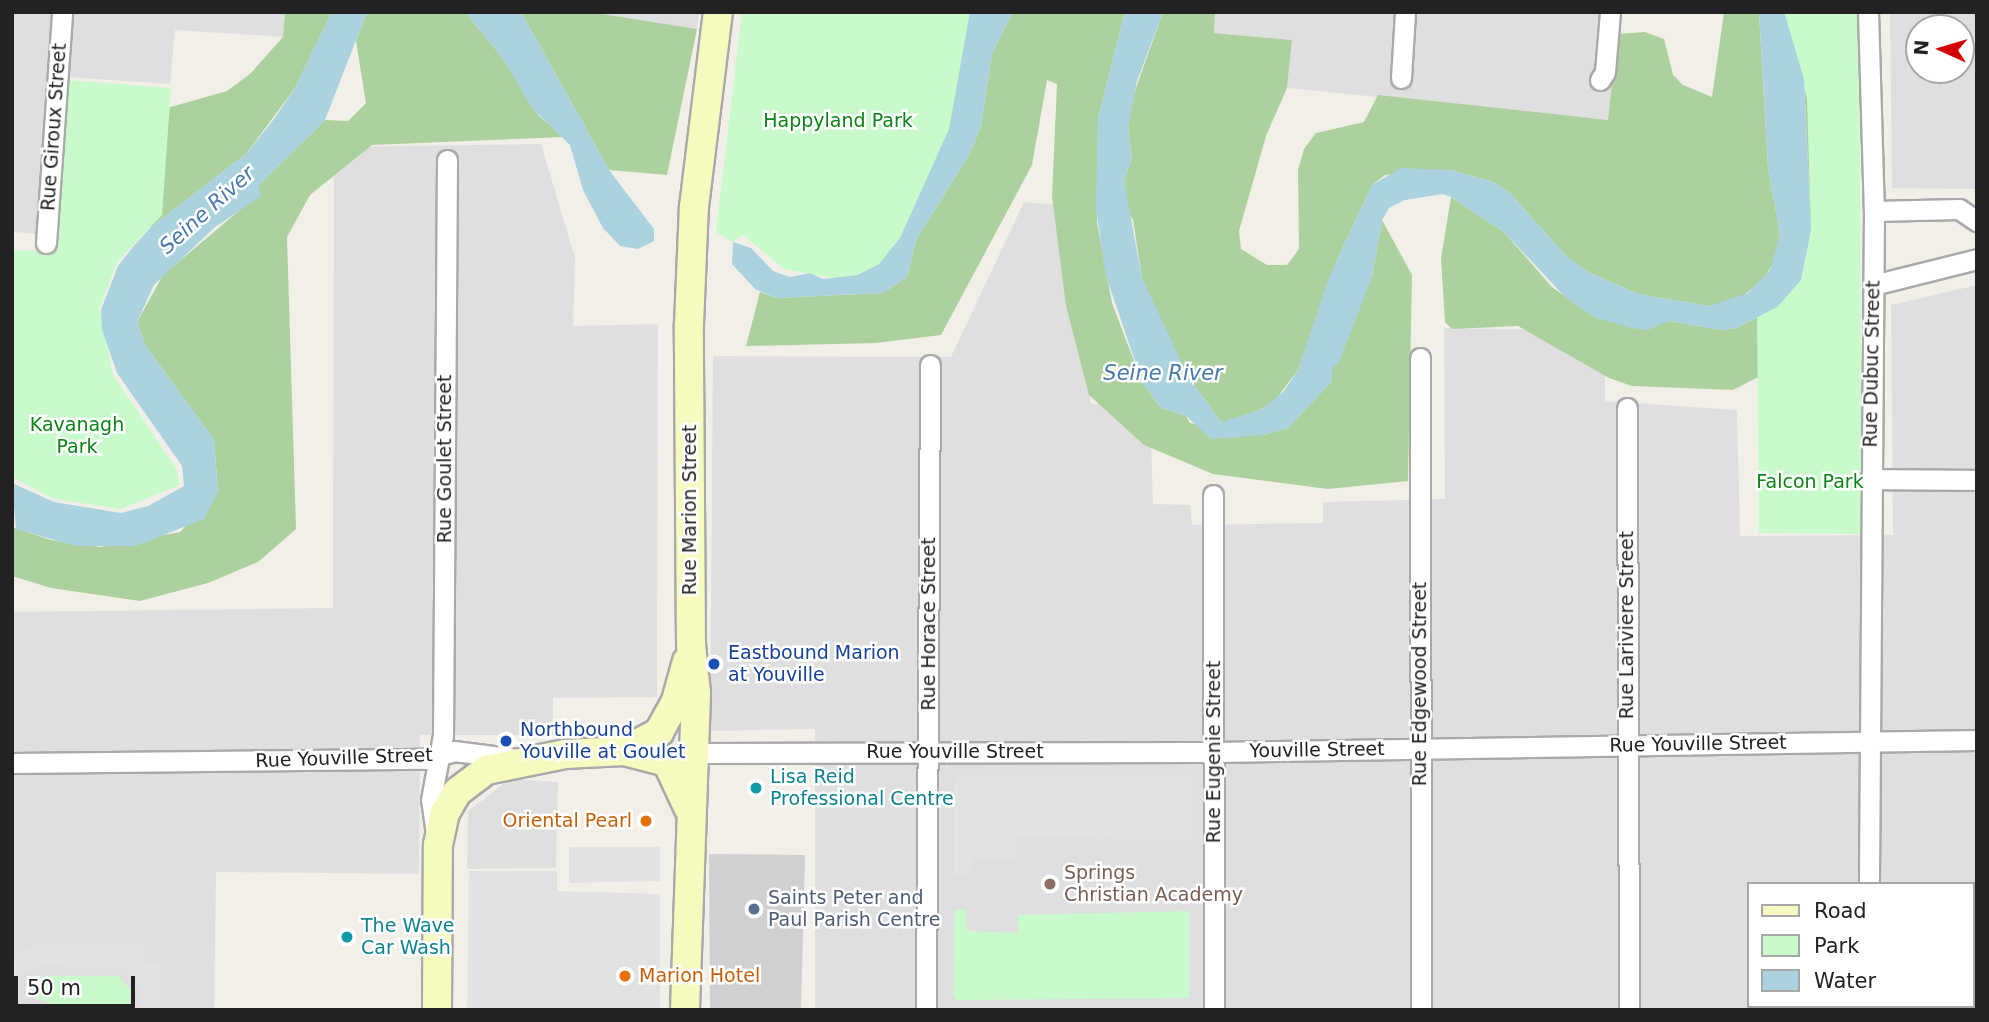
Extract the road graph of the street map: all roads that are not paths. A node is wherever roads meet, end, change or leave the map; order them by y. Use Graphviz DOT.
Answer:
graph roads {
  1 [pos="62,12"];
  2 [pos="718,12"];
  3 [pos="1405,12"];
  4 [pos="1610,12"];
  5 [pos="1868,12"];
  6 [pos="1401,78"];
  7 [pos="1600,80"];
  8 [pos="447,160"];
  9 [pos="1874,211"];
  10 [pos="1977,221"];
  11 [pos="46,243"];
  12 [pos="1977,259"];
  13 [pos="1873,285"];
  14 [pos="1420,358"];
  15 [pos="930,365"];
  16 [pos="1627,408"];
  17 [pos="1870,479"];
  18 [pos="1977,480"];
  19 [pos="1213,495"];
  20 [pos="691,645"];
  21 [pos="1977,740"];
  22 [pos="1868,741"];
  23 [pos="1627,746"];
  24 [pos="1420,748"];
  25 [pos="624,751"];
  26 [pos="1214,752"];
  27 [pos="695,753"];
  28 [pos="928,753"];
  29 [pos="439,757"];
  30 [pos="523,760"];
  31 [pos="12,763"];
  32 [pos="690,813"];
  33 [pos="438,845"];
  34 [pos="1869,882"];
  35 [pos="437,1010"];
  36 [pos="685,1010"];
  37 [pos="926,1010"];
  38 [pos="1214,1010"];
  39 [pos="1421,1010"];
  40 [pos="1629,1010"];
  1 -- 11 [label="street, Rue Giroux Street"];
  2 -- 20 [label="main road, Rue Marion Street"];
  3 -- 6 [label="street"];
  4 -- 7 [label="street"];
  5 -- 9 [label="street, Rue Dubuc Street"];
  8 -- 29 [label="street, Rue Goulet Street"];
  9 -- 10 [label="street"];
  9 -- 13 [label="street, Rue Dubuc Street"];
  12 -- 13 [label="street"];
  13 -- 17 [label="street, Rue Dubuc Street"];
  14 -- 24 [label="street, Rue Edgewood Street"];
  15 -- 28 [label="street, Rue Horace Street"];
  16 -- 23 [label="street, Rue Lariviere Street"];
  17 -- 18 [label="street"];
  17 -- 22 [label="street, Rue Dubuc Street"];
  19 -- 26 [label="street, Rue Eugenie Street"];
  20 -- 25 [label="main road, Rue Youville Street"];
  20 -- 27 [label="main road, Rue Marion Street"];
  21 -- 22 [label="street, Rue Youville Street"];
  22 -- 23 [label="street, Rue Youville Street"];
  22 -- 34 [label="street, Rue Dubuc Street"];
  23 -- 24 [label="street, Rue Youville Street"];
  23 -- 40 [label="street, Rue Lariviere Street"];
  24 -- 26 [label="street, Youville Street"];
  24 -- 39 [label="street, Rue Edgewood Street"];
  25 -- 30 [label="main road, Rue Youville Street"];
  25 -- 32 [label="main road"];
  26 -- 28 [label="street, Rue Youville Street"];
  26 -- 38 [label="street, Rue Eugenie Street"];
  27 -- 28 [label="street, Rue Youville Street"];
  27 -- 32 [label="main road, Rue Marion Street"];
  28 -- 37 [label="street, Rue Horace Street"];
  29 -- 30 [label="street, Rue Youville Street"];
  29 -- 31 [label="street, Rue Youville Street"];
  29 -- 33 [label="street, Rue Goulet Street"];
  30 -- 33 [label="main road"];
  32 -- 36 [label="main road, Rue Marion Street"];
  33 -- 35 [label="main road"];
}
